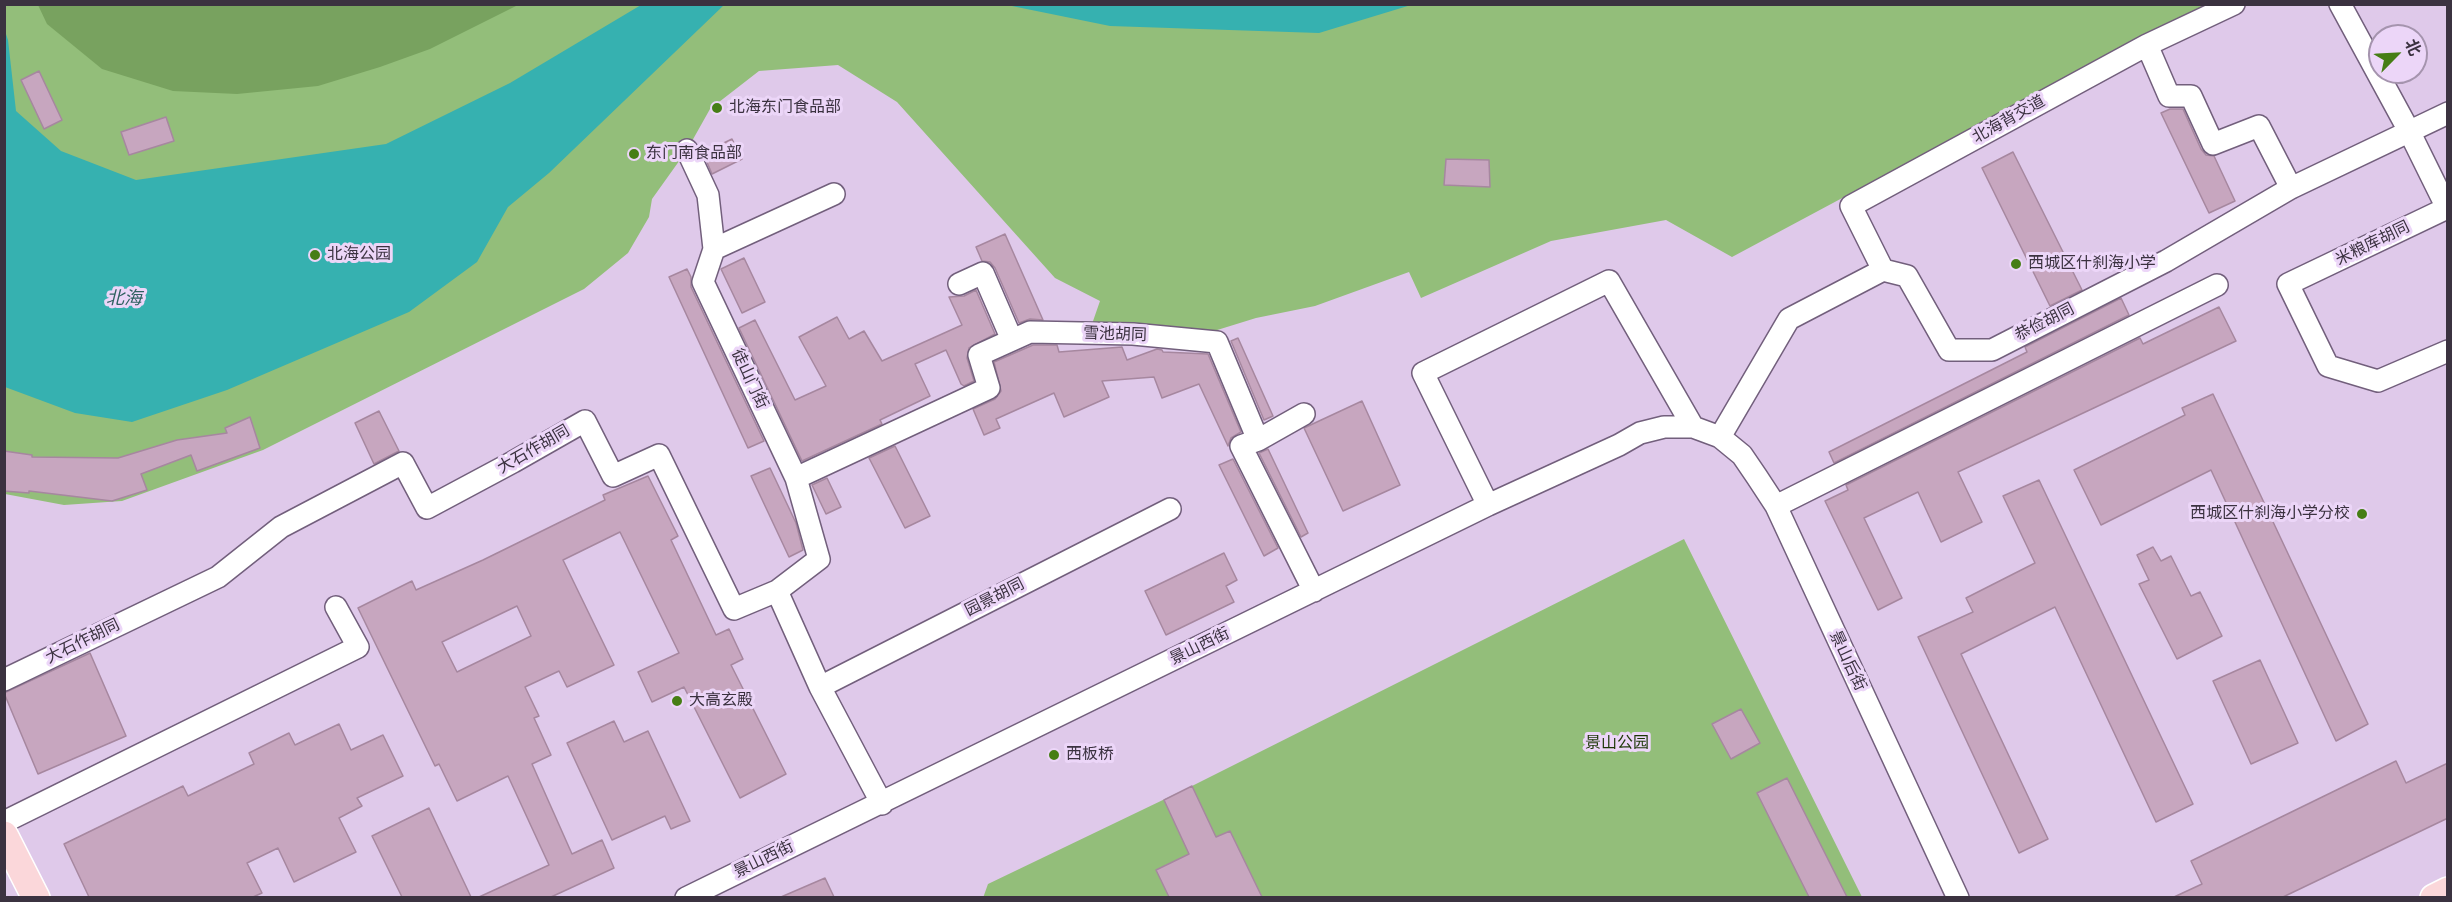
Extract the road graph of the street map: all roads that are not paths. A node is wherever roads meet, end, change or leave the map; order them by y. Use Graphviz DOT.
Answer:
graph roads {
  1 [pos="2234,4"];
  2 [pos="2340,4"];
  3 [pos="2147,45"];
  4 [pos="2448,113"];
  5 [pos="2409,131"];
  6 [pos="687,150"];
  7 [pos="2291,188"];
  8 [pos="834,194"];
  9 [pos="2447,208"];
  10 [pos="714,249"];
  11 [pos="1883,270"];
  12 [pos="958,284"];
  13 [pos="2217,285"];
  14 [pos="1012,340"];
  15 [pos="2448,351"];
  16 [pos="1304,414"];
  17 [pos="1693,428"];
  18 [pos="1720,436"];
  19 [pos="1258,440"];
  20 [pos="796,478"];
  21 [pos="1488,505"];
  22 [pos="1776,506"];
  23 [pos="1170,509"];
  24 [pos="777,591"];
  25 [pos="1314,591"];
  26 [pos="336,607"];
  27 [pos="4,680"];
  28 [pos="820,687"];
  29 [pos="882,804"];
  30 [pos="4,822"];
  31 [pos="4,835"];
  32 [pos="4,875"];
  33 [pos="2448,891"];
  34 [pos="16,897"];
  35 [pos="36,897"];
  36 [pos="686,897"];
  37 [pos="1958,897"];
  38 [pos="2434,897"];
  1 -- 3 [label="street, 北海背交道"];
  2 -- 5 [label="street, 米粮库胡同"];
  3 -- 7 [label="street"];
  3 -- 11 [label="street, 北海背交道"];
  4 -- 5 [label="street, 恭俭胡同"];
  5 -- 7 [label="street, 恭俭胡同"];
  5 -- 9 [label="street, 米粮库胡同"];
  6 -- 10 [label="street, 徒山门街"];
  7 -- 11 [label="street, 恭俭胡同"];
  8 -- 10 [label="street"];
  9 -- 15 [label="street, 米粮库胡同"];
  10 -- 20 [label="street, 徒山门街"];
  11 -- 18 [label="street"];
  12 -- 14 [label="street"];
  13 -- 22 [label="street"];
  14 -- 19 [label="street, 雪池胡同"];
  14 -- 20 [label="street, 雪池胡同"];
  16 -- 19 [label="street"];
  17 -- 18 [label="street, 景山西街"];
  17 -- 21 [label="street, 景山西街"];
  17 -- 21 [label="street"];
  18 -- 22 [label="street, 景山后街"];
  19 -- 25 [label="street"];
  20 -- 24 [label="street, 徒山门街"];
  21 -- 25 [label="street, 景山西街"];
  22 -- 37 [label="street, 景山后街"];
  23 -- 28 [label="street, 园景胡同"];
  24 -- 27 [label="street, 大石作胡同"];
  24 -- 28 [label="street"];
  25 -- 29 [label="street, 景山西街"];
  26 -- 30 [label="street"];
  28 -- 29 [label="street"];
  29 -- 36 [label="street, 景山西街"];
  31 -- 35 [label="main road"];
  32 -- 34 [label="main road"];
  33 -- 38 [label="main road"];
}
